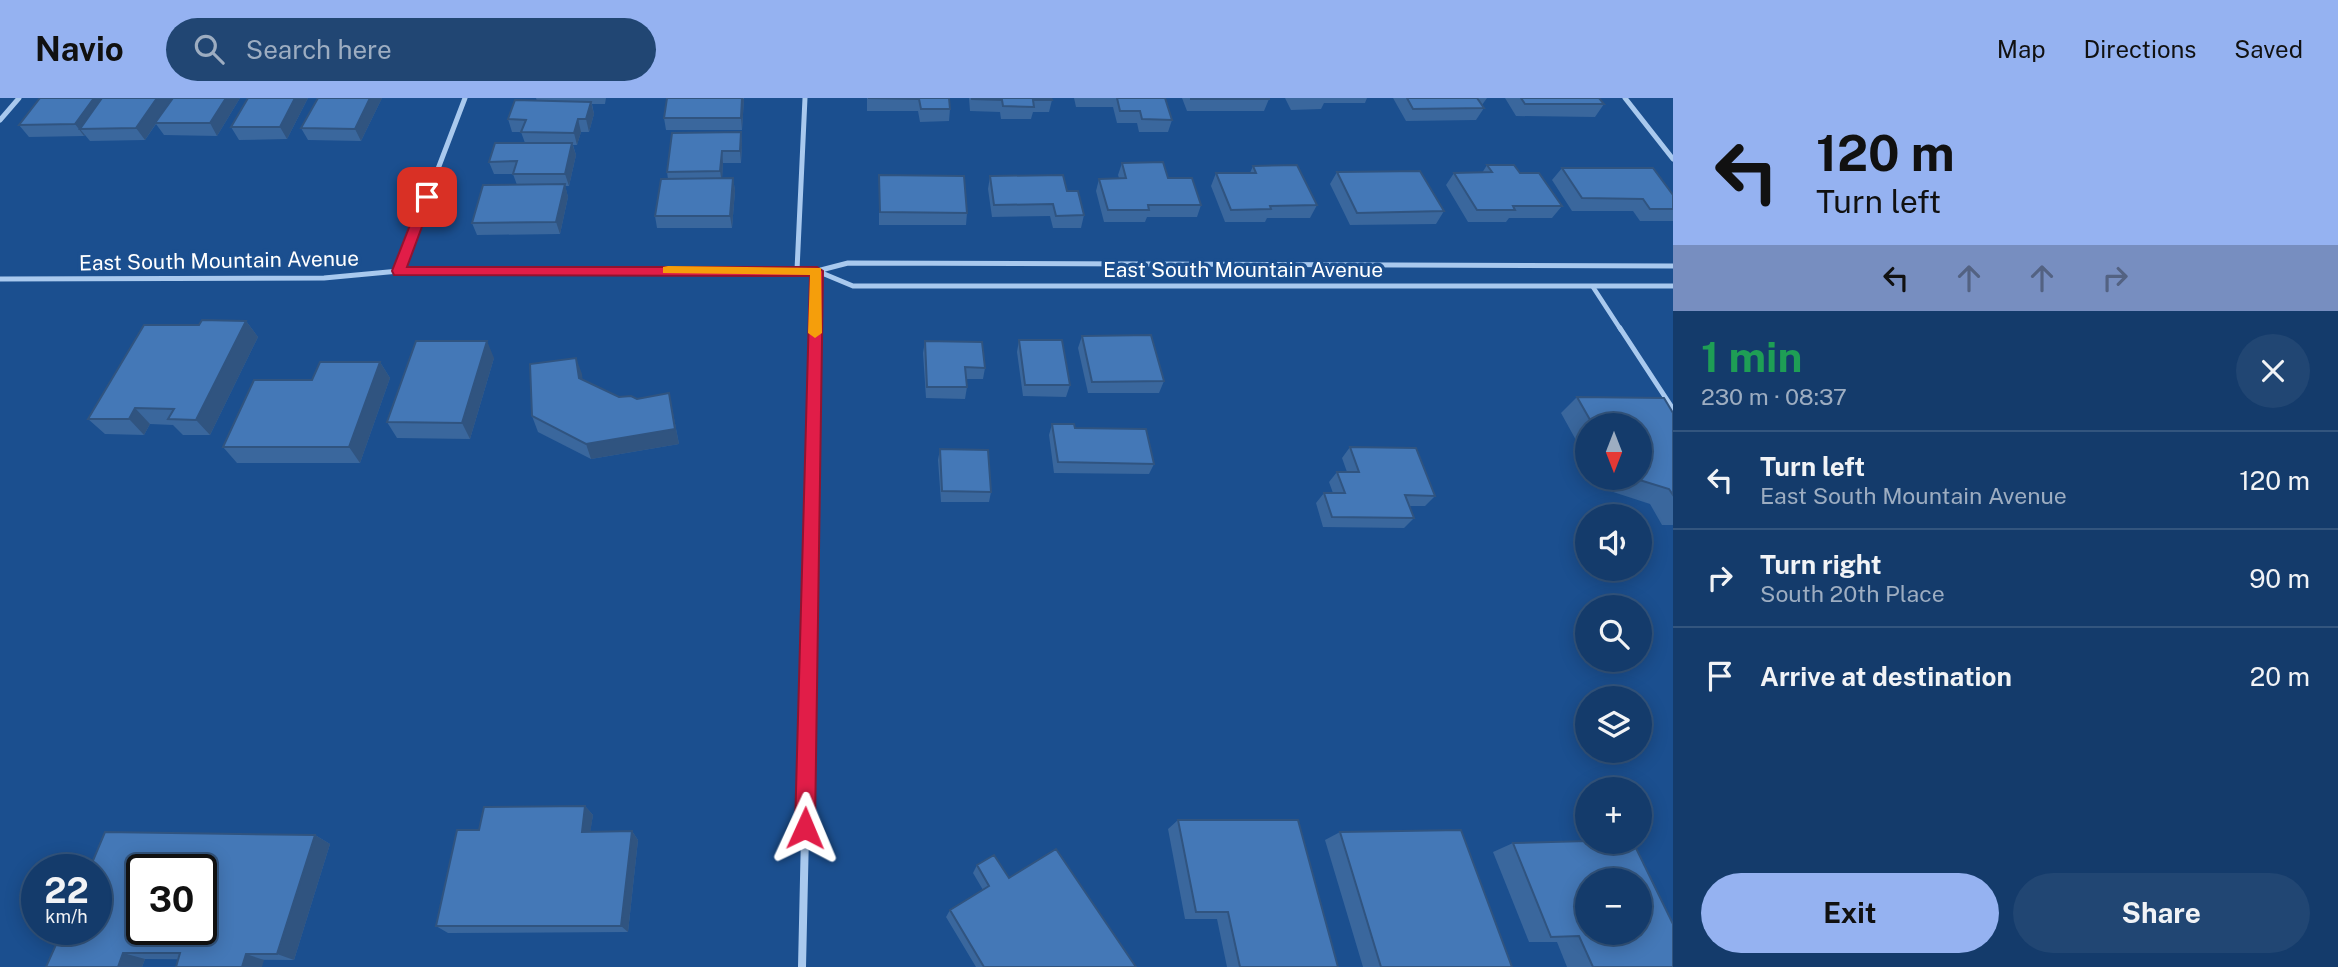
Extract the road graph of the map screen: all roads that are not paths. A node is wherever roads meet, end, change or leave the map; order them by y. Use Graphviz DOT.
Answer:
graph roads {
  1 [pos="19,98"];
  2 [pos="466,98"];
  3 [pos="805,98"];
  4 [pos="1625,98"];
  5 [pos="0,120"];
  6 [pos="1673,159"];
  7 [pos="1673,265"];
  8 [pos="797,270"];
  9 [pos="399,271"];
  10 [pos="817,271"];
  11 [pos="0,279"];
  12 [pos="1673,286"];
  13 [pos="1592,287"];
  14 [pos="1673,409"];
  15 [pos="802,967"];
  1 -- 5 [label="street"];
  2 -- 9 [label="street"];
  3 -- 8 [label="street"];
  4 -- 6 [label="street"];
  7 -- 10 [label="street, East South Mountain Avenue"];
  8 -- 9 [label="street, East South Mountain Avenue"];
  8 -- 10 [label="street, East South Mountain Avenue"];
  9 -- 11 [label="street, East South Mountain Avenue"];
  10 -- 13 [label="street, East South Mountain Avenue"];
  10 -- 15 [label="street"];
  12 -- 13 [label="street, East South Mountain Avenue"];
  13 -- 14 [label="lane"];
}
